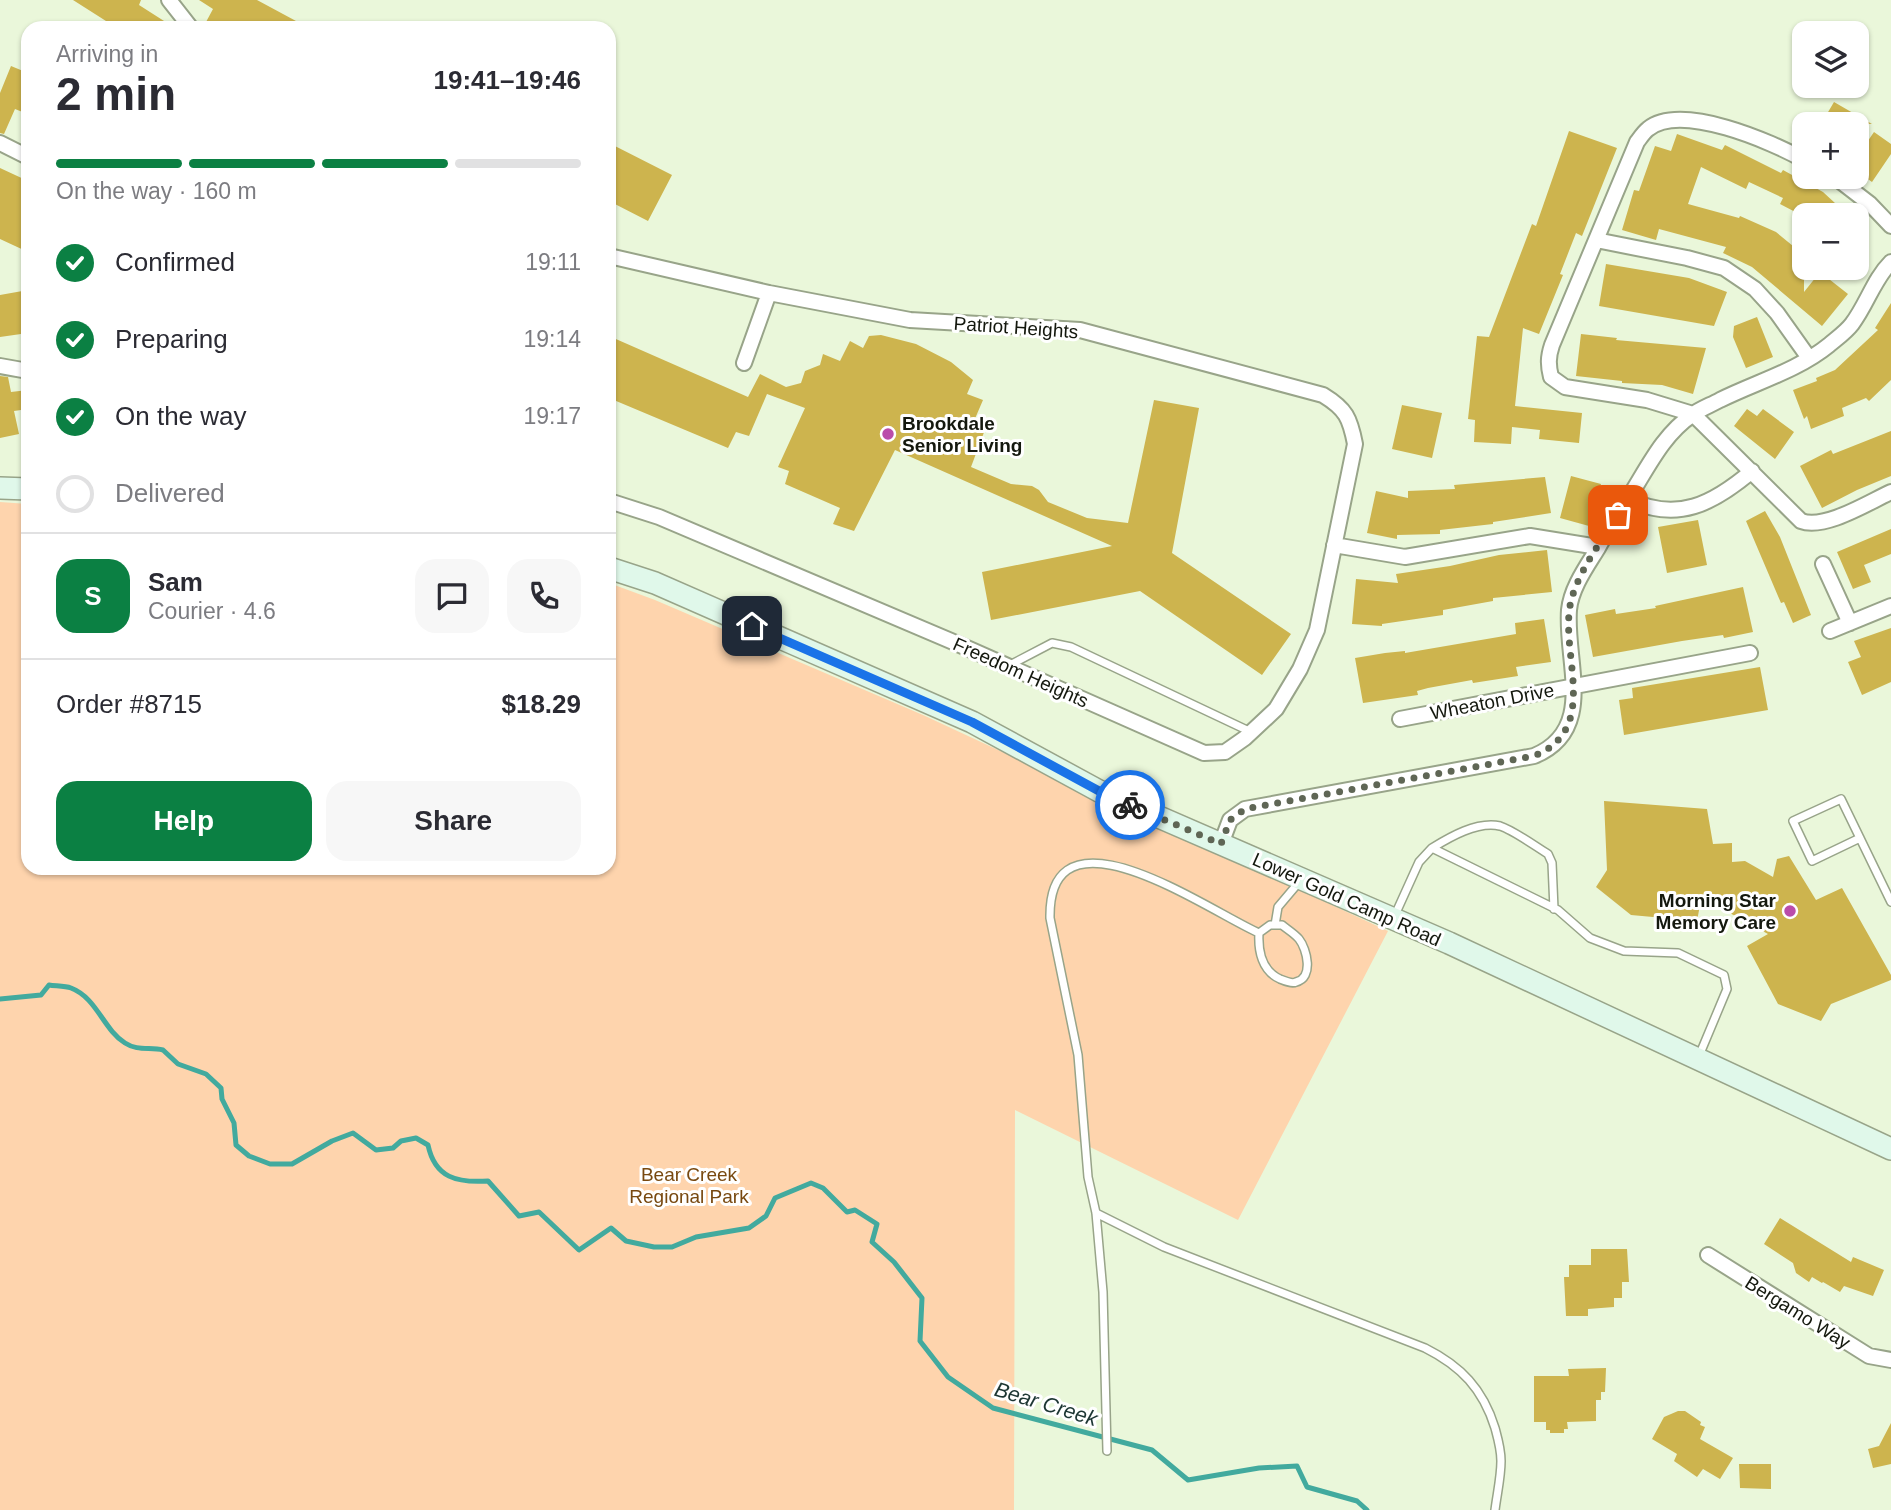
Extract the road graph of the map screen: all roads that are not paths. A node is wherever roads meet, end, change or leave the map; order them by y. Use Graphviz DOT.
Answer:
graph roads {
  1 [pos="169,0"];
  2 [pos="186,21"];
  3 [pos="0,143"];
  4 [pos="21,154"];
  5 [pos="1792,155"];
  6 [pos="1851,189"];
  7 [pos="1891,226"];
  8 [pos="1596,240"];
  9 [pos="616,261"];
  10 [pos="1891,261"];
  11 [pos="769,293"];
  12 [pos="1809,358"];
  13 [pos="744,363"];
  14 [pos="0,366"];
  15 [pos="21,370"];
  16 [pos="1693,414"];
  17 [pos="1752,471"];
  18 [pos="0,488"];
  19 [pos="21,489"];
  20 [pos="1891,492"];
  21 [pos="1628,499"];
  22 [pos="616,503"];
  23 [pos="1334,545"];
  24 [pos="1598,547"];
  25 [pos="1331,562"];
  26 [pos="1823,564"];
  27 [pos="616,570"];
  28 [pos="1891,606"];
  29 [pos="1850,623"];
  30 [pos="1830,631"];
  31 [pos="1750,653"];
  32 [pos="1007,666"];
  33 [pos="1573,685"];
  34 [pos="1400,719"];
  35 [pos="1251,732"];
  36 [pos="1860,838"];
  37 [pos="1221,844"];
  38 [pos="1432,848"];
  39 [pos="1303,878"];
  40 [pos="1891,902"];
  41 [pos="1554,909"];
  42 [pos="1393,919"];
  43 [pos="1275,925"];
  44 [pos="1259,933"];
  45 [pos="1697,1060"];
  46 [pos="1891,1149"];
  47 [pos="1096,1213"];
  48 [pos="1708,1255"];
  49 [pos="1891,1360"];
  50 [pos="1107,1451"];
  51 [pos="1495,1510"];
  1 -- 2 [label="street"];
  3 -- 4 [label="street"];
  5 -- 8 [label="street"];
  6 -- 7 [label="street"];
  8 -- 12 [label="street"];
  8 -- 16 [label="street"];
  9 -- 11 [label="street, Patriot Heights"];
  10 -- 12 [label="street"];
  11 -- 13 [label="street"];
  11 -- 23 [label="street, Patriot Heights"];
  12 -- 16 [label="street"];
  14 -- 15 [label="street"];
  16 -- 17 [label="street"];
  16 -- 21 [label="street"];
  17 -- 20 [label="street"];
  17 -- 21 [label="street"];
  18 -- 19 [label="street"];
  21 -- 24 [label="street"];
  22 -- 32 [label="street, Freedom Heights"];
  23 -- 24 [label="street"];
  23 -- 25 [label="street, Patriot Heights"];
  24 -- 33 [label="street"];
  25 -- 35 [label="street, Freedom Heights"];
  26 -- 29 [label="street"];
  27 -- 37 [label="street, Lower Gold Camp Road"];
  28 -- 29 [label="street"];
  29 -- 30 [label="street"];
  31 -- 33 [label="street, Wheaton Drive"];
  32 -- 35 [label="lane"];
  32 -- 35 [label="street, Freedom Heights"];
  33 -- 34 [label="street, Wheaton Drive"];
  33 -- 37 [label="street"];
  36 -- 36 [label="lane"];
  36 -- 40 [label="lane"];
  37 -- 39 [label="street, Lower Gold Camp Road"];
  38 -- 41 [label="lane"];
  38 -- 41 [label="lane"];
  38 -- 42 [label="lane"];
  39 -- 42 [label="street, Lower Gold Camp Road"];
  39 -- 43 [label="lane"];
  41 -- 45 [label="lane"];
  42 -- 45 [label="street, Lower Gold Camp Road"];
  43 -- 44 [label="lane"];
  43 -- 44 [label="lane"];
  44 -- 47 [label="lane"];
  45 -- 46 [label="street, Lower Gold Camp Road"];
  47 -- 50 [label="lane"];
  47 -- 51 [label="lane"];
  48 -- 49 [label="street, Bergamo Way"];
}
